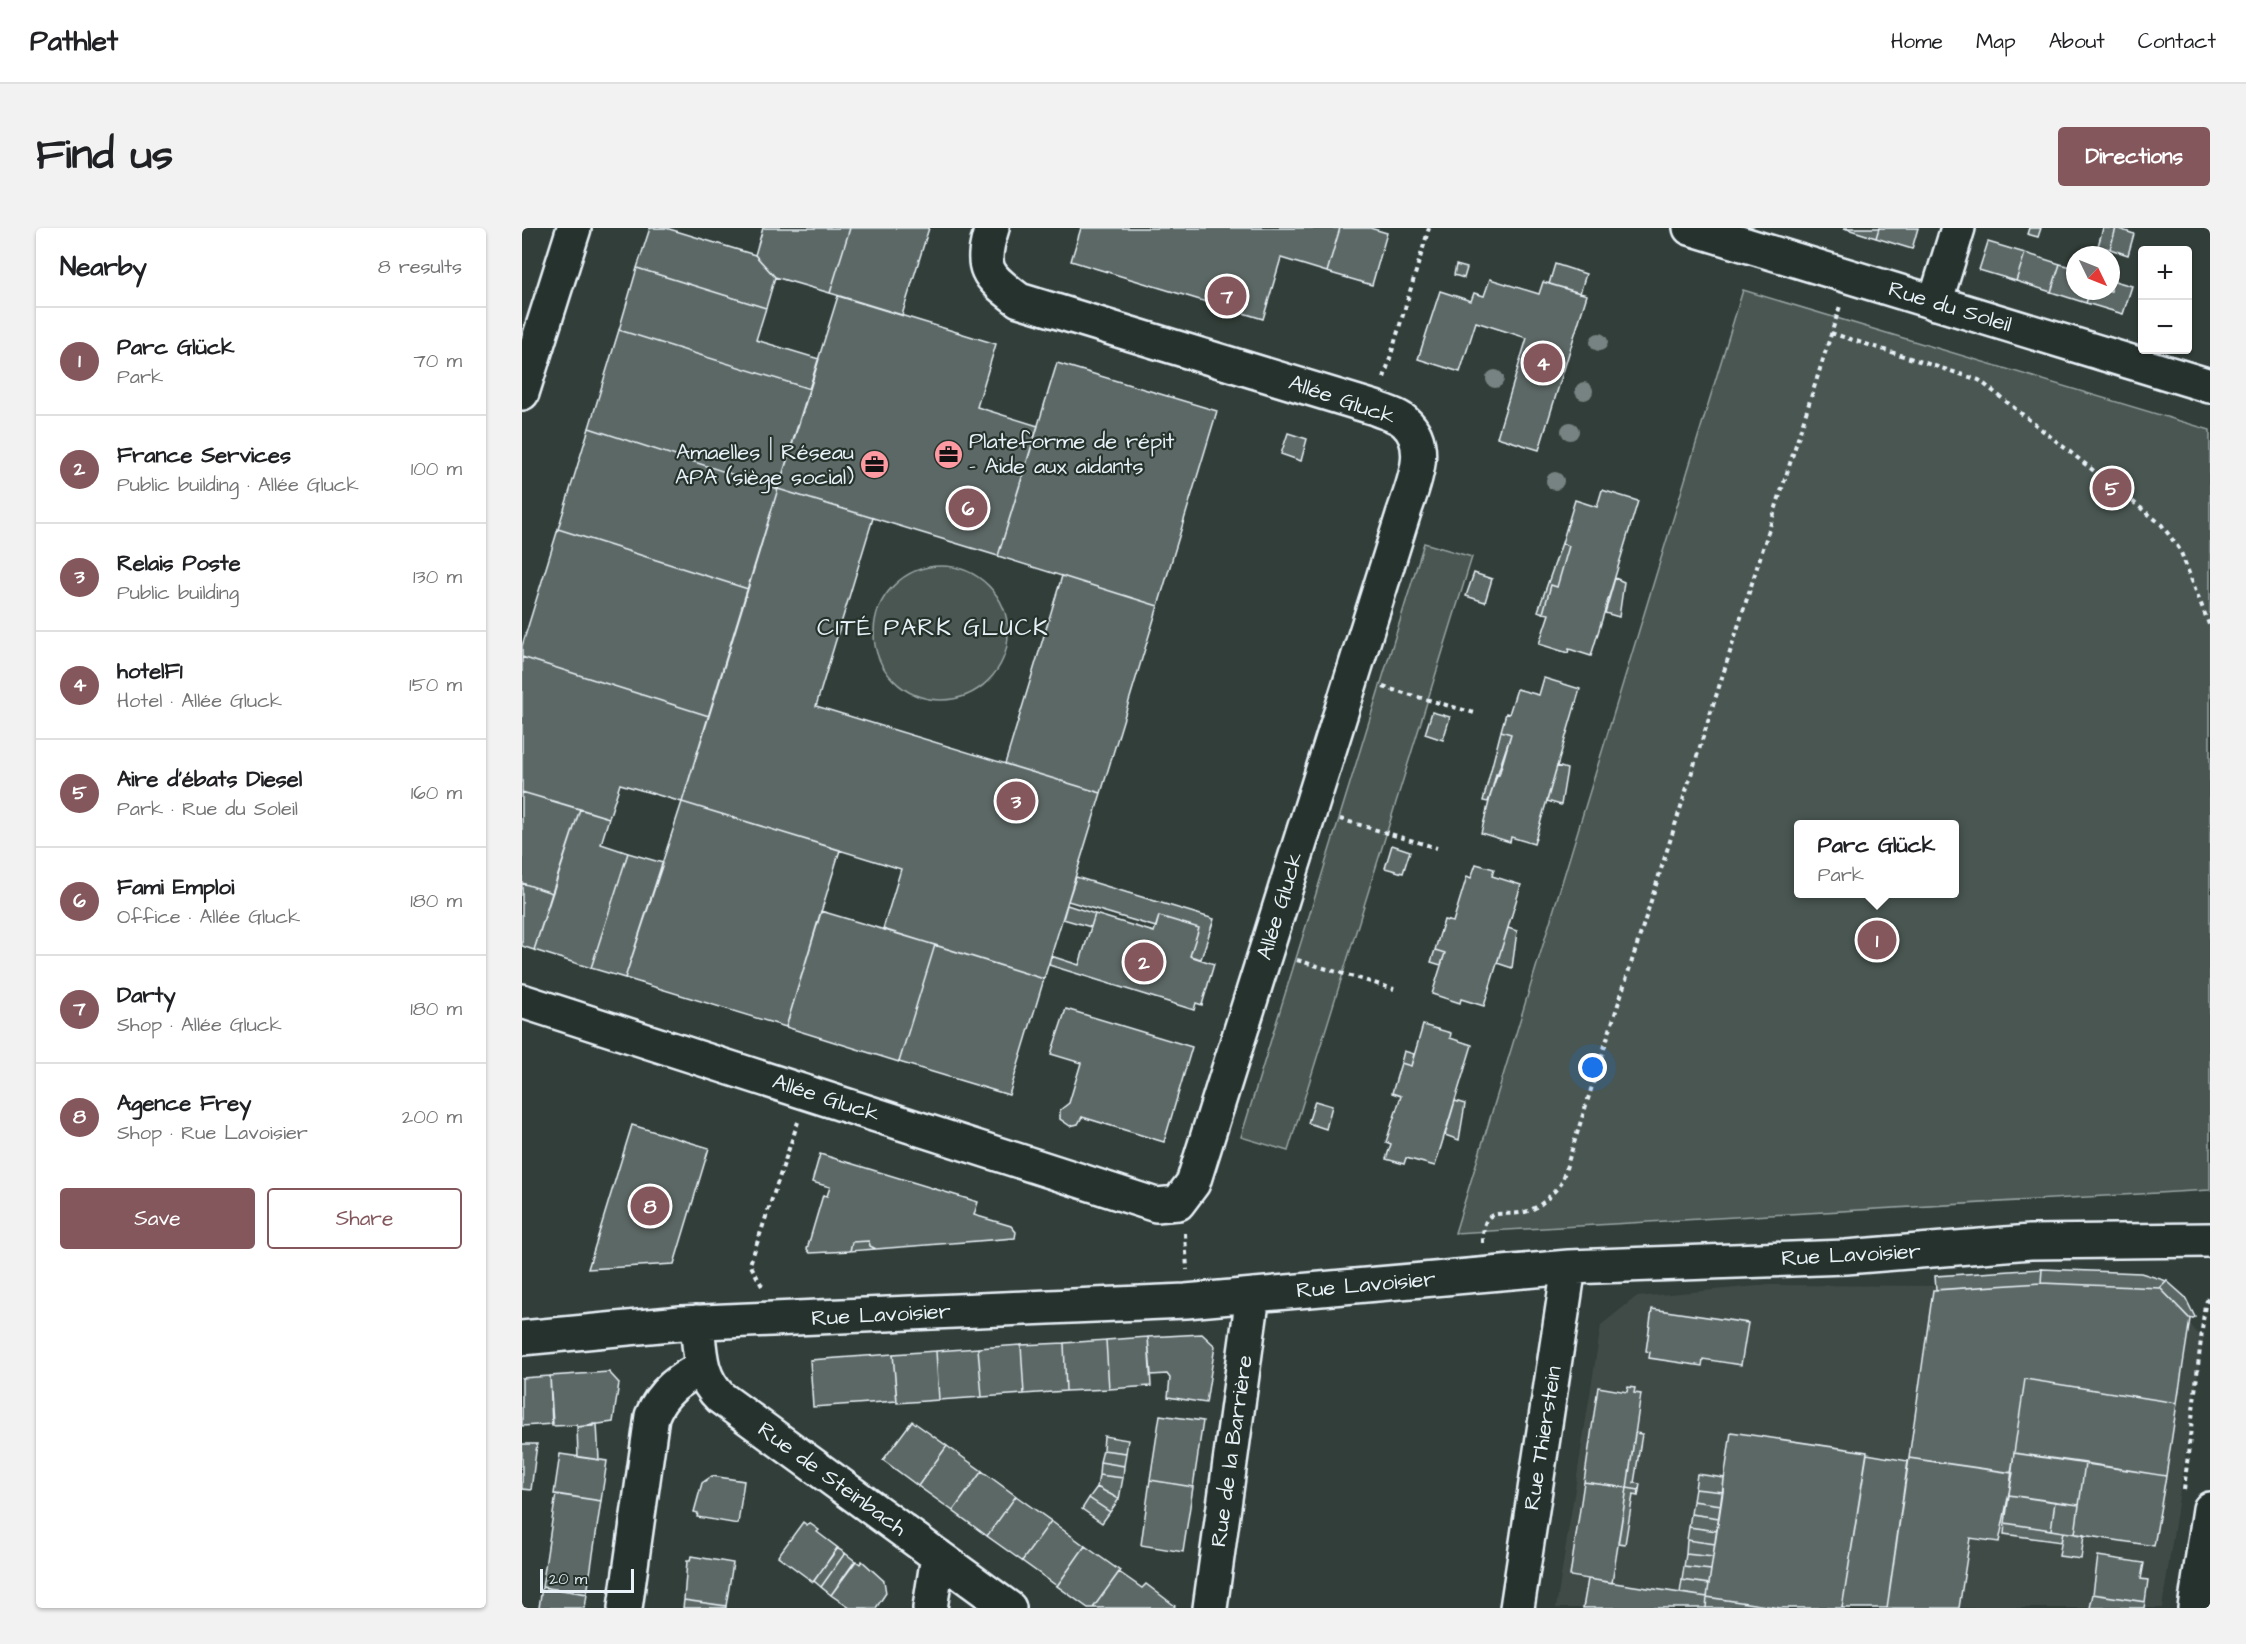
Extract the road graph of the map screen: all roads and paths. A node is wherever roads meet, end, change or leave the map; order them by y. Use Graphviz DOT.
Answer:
graph roads {
  1 [pos="574,228"];
  2 [pos="992,228"];
  3 [pos="1429,228"];
  4 [pos="1690,228"];
  5 [pos="1958,228"];
  6 [pos="1849,277"];
  7 [pos="1935,303"];
  8 [pos="1831,333"];
  9 [pos="2210,386"];
  10 [pos="522,393"];
  11 [pos="1375,408"];
  12 [pos="2210,627"];
  13 [pos="1351,677"];
  14 [pos="1478,714"];
  15 [pos="1310,810"];
  16 [pos="1437,848"];
  17 [pos="1266,951"];
  18 [pos="1394,989"];
  19 [pos="522,1001"];
  20 [pos="808,1093"];
  21 [pos="1178,1203"];
  22 [pos="2210,1240"];
  23 [pos="1569,1267"];
  24 [pos="1484,1274"];
  25 [pos="1253,1295"];
  26 [pos="2210,1296"];
  27 [pos="1186,1301"];
  28 [pos="762,1320"];
  29 [pos="697,1322"];
  30 [pos="522,1338"];
  31 [pos="702,1367"];
  32 [pos="2197,1502"];
  33 [pos="938,1556"];
  34 [pos="625,1608"];
  35 [pos="930,1608"];
  36 [pos="1009,1608"];
  37 [pos="1210,1608"];
  38 [pos="1517,1608"];
  39 [pos="2195,1608"];
  1 -- 10 [label="street"];
  2 -- 11 [label="street, Allée Gluck"];
  3 -- 11 [label="path"];
  4 -- 6 [label="street, Rue du Soleil"];
  5 -- 7 [label="street"];
  6 -- 7 [label="street, Rue du Soleil"];
  6 -- 8 [label="path"];
  7 -- 9 [label="street, Rue du Soleil"];
  8 -- 12 [label="path"];
  8 -- 24 [label="path"];
  11 -- 13 [label="street, Allée Gluck"];
  13 -- 14 [label="path"];
  13 -- 15 [label="street, Allée Gluck"];
  15 -- 16 [label="path"];
  15 -- 17 [label="street, Allée Gluck"];
  17 -- 18 [label="path"];
  17 -- 21 [label="street, Allée Gluck"];
  19 -- 20 [label="street, Allée Gluck"];
  20 -- 21 [label="street, Allée Gluck"];
  20 -- 28 [label="path"];
  21 -- 27 [label="path"];
  22 -- 23 [label="street, Rue Lavoisier"];
  23 -- 24 [label="street, Rue Lavoisier"];
  23 -- 38 [label="street, Rue Thierstein"];
  24 -- 25 [label="street, Rue Lavoisier"];
  25 -- 27 [label="street, Rue Lavoisier"];
  25 -- 37 [label="street, Rue de la Barrière"];
  26 -- 32 [label="path"];
  27 -- 28 [label="street, Rue Lavoisier"];
  28 -- 29 [label="street, Rue Lavoisier"];
  29 -- 30 [label="street, Rue Lavoisier"];
  29 -- 31 [label="street, Rue de Steinbach"];
  31 -- 33 [label="street, Rue de Steinbach"];
  31 -- 34 [label="street"];
  32 -- 39 [label="street"];
  33 -- 35 [label="street"];
  33 -- 36 [label="street, Rue de Steinbach"];
}
